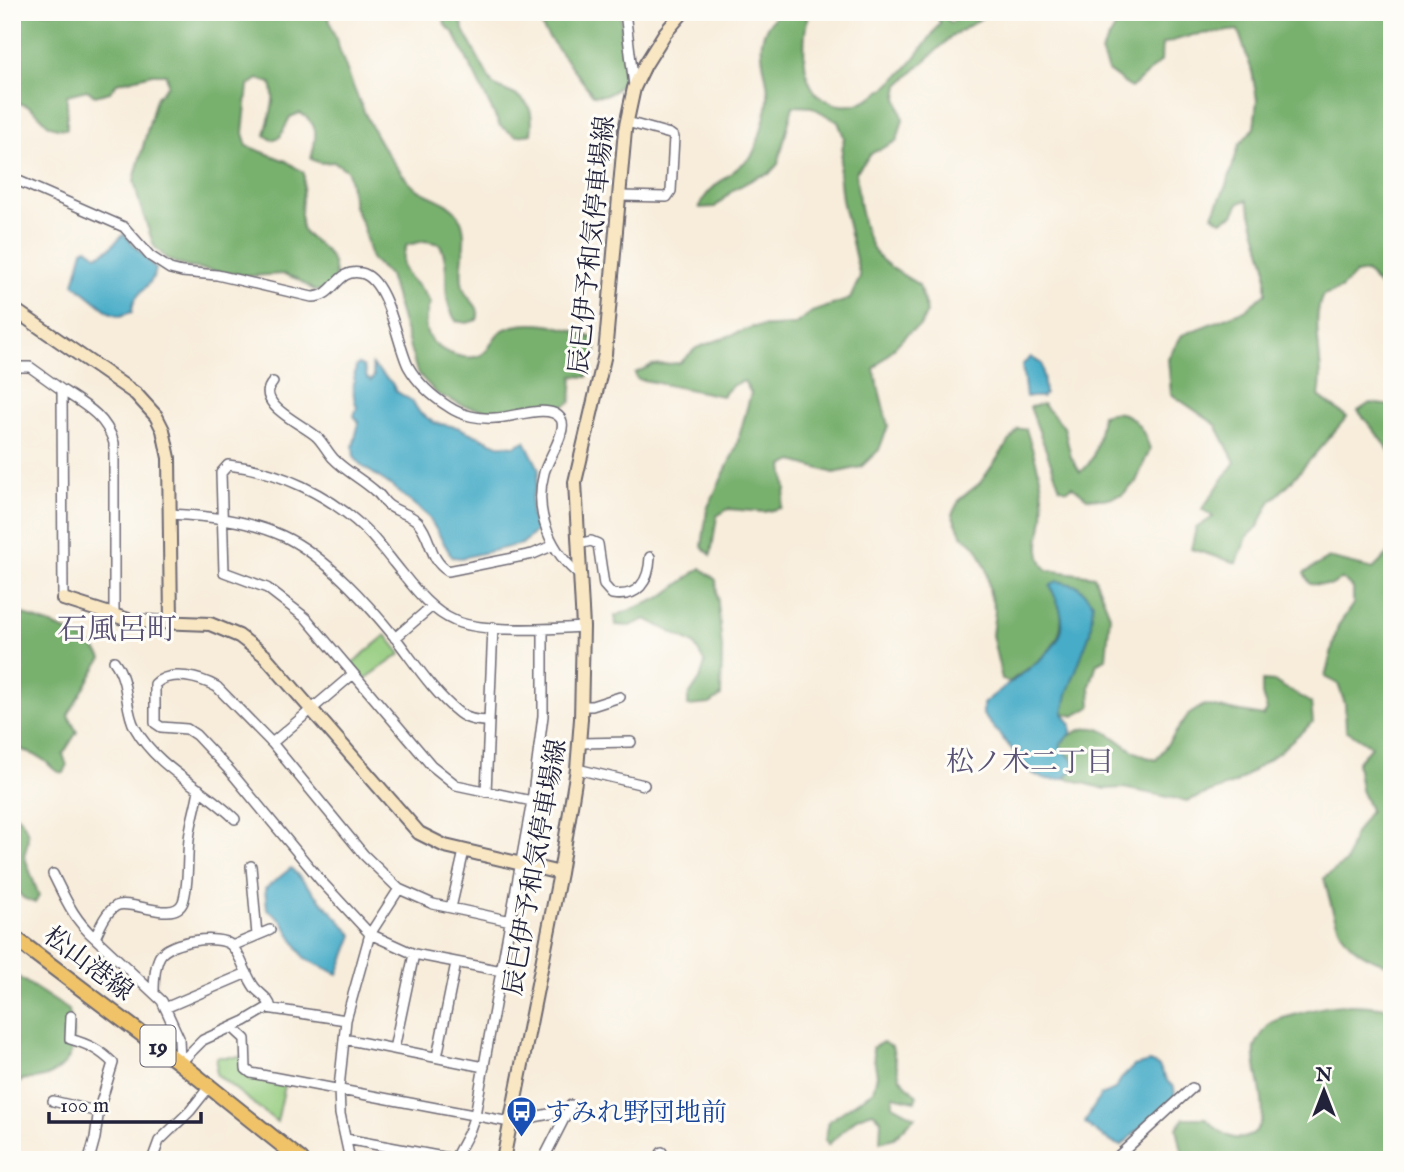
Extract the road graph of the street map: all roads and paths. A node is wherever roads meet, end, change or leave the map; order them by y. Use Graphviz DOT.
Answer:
graph roads {
  1 [pos="625,12"];
  2 [pos="683,12"];
  3 [pos="634,88"];
  4 [pos="627,122"];
  5 [pos="12,178"];
  6 [pos="619,196"];
  7 [pos="12,308"];
  8 [pos="12,373"];
  9 [pos="273,382"];
  10 [pos="62,390"];
  11 [pos="169,514"];
  12 [pos="222,518"];
  13 [pos="578,544"];
  14 [pos="554,545"];
  15 [pos="650,557"];
  16 [pos="582,577"];
  17 [pos="63,598"];
  18 [pos="431,607"];
  19 [pos="114,616"];
  20 [pos="171,622"];
  21 [pos="493,627"];
  22 [pos="583,627"];
  23 [pos="543,629"];
  24 [pos="395,638"];
  25 [pos="114,661"];
  26 [pos="352,675"];
  27 [pos="620,697"];
  28 [pos="582,706"];
  29 [pos="311,710"];
  30 [pos="489,721"];
  31 [pos="631,741"];
  32 [pos="272,743"];
  33 [pos="580,743"];
  34 [pos="577,769"];
  35 [pos="644,785"];
  36 [pos="199,789"];
  37 [pos="486,792"];
  38 [pos="532,801"];
  39 [pos="235,819"];
  40 [pos="464,851"];
  41 [pos="520,863"];
  42 [pos="251,866"];
  43 [pos="560,873"];
  44 [pos="53,874"];
  45 [pos="399,889"];
  46 [pos="451,908"];
  47 [pos="511,921"];
  48 [pos="270,930"];
  49 [pos="370,934"];
  50 [pos="257,935"];
  51 [pos="12,936"];
  52 [pos="95,937"];
  53 [pos="232,946"];
  54 [pos="414,954"];
  55 [pos="456,963"];
  56 [pos="502,971"];
  57 [pos="247,973"];
  58 [pos="154,993"];
  59 [pos="165,1008"];
  60 [pos="271,1008"];
  61 [pos="71,1016"];
  62 [pos="346,1020"];
  63 [pos="232,1027"];
  64 [pos="344,1039"];
  65 [pos="394,1049"];
  66 [pos="437,1057"];
  67 [pos="180,1063"];
  68 [pos="484,1067"];
  69 [pos="209,1087"];
  70 [pos="339,1088"];
  71 [pos="1192,1088"];
  72 [pos="53,1101"];
  73 [pos="571,1105"];
  74 [pos="99,1112"];
  75 [pos="475,1115"];
  76 [pos="565,1117"];
  77 [pos="511,1118"];
  78 [pos="346,1139"];
  79 [pos="454,1159"];
  80 [pos="505,1159"];
  81 [pos="89,1160"];
  82 [pos="152,1160"];
  83 [pos="300,1160"];
  84 [pos="350,1160"];
  85 [pos="543,1160"];
  86 [pos="1114,1160"];
  1 -- 3 [label="street"];
  2 -- 3 [label="main road, 辰巳伊予和気停車場線"];
  3 -- 4 [label="main road, 辰巳伊予和気停車場線"];
  4 -- 6 [label="main road, 辰巳伊予和気停車場線"];
  4 -- 6 [label="street"];
  5 -- 14 [label="street"];
  6 -- 13 [label="main road, 辰巳伊予和気停車場線"];
  7 -- 11 [label="main road"];
  8 -- 10 [label="street"];
  9 -- 14 [label="street"];
  10 -- 17 [label="street"];
  10 -- 19 [label="street"];
  11 -- 12 [label="street"];
  11 -- 20 [label="main road"];
  12 -- 18 [label="street"];
  12 -- 24 [label="street"];
  12 -- 26 [label="street"];
  13 -- 15 [label="street"];
  13 -- 16 [label="main road, 辰巳伊予和気停車場線"];
  14 -- 16 [label="street"];
  16 -- 22 [label="main road, 辰巳伊予和気停車場線"];
  17 -- 19 [label="main road"];
  18 -- 21 [label="street"];
  18 -- 24 [label="street"];
  19 -- 20 [label="main road"];
  20 -- 29 [label="main road"];
  21 -- 23 [label="street"];
  21 -- 30 [label="street"];
  22 -- 23 [label="street"];
  22 -- 28 [label="main road, 辰巳伊予和気停車場線"];
  23 -- 38 [label="street"];
  24 -- 30 [label="street"];
  25 -- 36 [label="street"];
  26 -- 29 [label="street"];
  26 -- 37 [label="street"];
  27 -- 28 [label="street"];
  28 -- 33 [label="main road, 辰巳伊予和気停車場線"];
  29 -- 32 [label="street"];
  29 -- 40 [label="main road"];
  30 -- 37 [label="street"];
  31 -- 33 [label="street"];
  32 -- 45 [label="street"];
  32 -- 49 [label="street"];
  33 -- 34 [label="main road, 辰巳伊予和気停車場線"];
  34 -- 35 [label="street"];
  34 -- 43 [label="main road, 辰巳伊予和気停車場線"];
  36 -- 39 [label="street"];
  36 -- 52 [label="street"];
  37 -- 38 [label="street"];
  38 -- 41 [label="street"];
  40 -- 41 [label="main road"];
  40 -- 46 [label="street"];
  41 -- 43 [label="main road"];
  41 -- 47 [label="street"];
  42 -- 50 [label="street"];
  43 -- 77 [label="main road, 辰巳伊予和気停車場線"];
  44 -- 52 [label="street"];
  45 -- 46 [label="street"];
  45 -- 49 [label="street"];
  46 -- 47 [label="street"];
  47 -- 56 [label="street"];
  48 -- 50 [label="street"];
  49 -- 54 [label="street"];
  49 -- 62 [label="street"];
  50 -- 53 [label="street"];
  51 -- 67 [label="main road, 松山港線 / 19"];
  52 -- 58 [label="street"];
  53 -- 57 [label="street"];
  53 -- 58 [label="street"];
  54 -- 55 [label="street"];
  54 -- 65 [label="street"];
  55 -- 56 [label="street"];
  55 -- 66 [label="street"];
  56 -- 68 [label="street"];
  57 -- 59 [label="street"];
  57 -- 60 [label="street"];
  58 -- 59 [label="street"];
  59 -- 67 [label="street"];
  60 -- 62 [label="street"];
  60 -- 63 [label="street"];
  61 -- 74 [label="street"];
  62 -- 64 [label="street"];
  63 -- 67 [label="street"];
  63 -- 70 [label="street"];
  64 -- 65 [label="street"];
  64 -- 70 [label="street"];
  65 -- 66 [label="street"];
  66 -- 68 [label="street"];
  67 -- 69 [label="main road, 松山港線 / 19"];
  68 -- 75 [label="street"];
  69 -- 82 [label="street"];
  69 -- 83 [label="main road, 松山港線 / 19"];
  70 -- 75 [label="street"];
  70 -- 78 [label="street"];
  71 -- 86 [label="street"];
  72 -- 74 [label="street"];
  73 -- 76 [label="street"];
  74 -- 81 [label="street"];
  75 -- 77 [label="street"];
  75 -- 79 [label="street"];
  76 -- 77 [label="street"];
  76 -- 85 [label="street"];
  77 -- 80 [label="main road, 辰巳伊予和気停車場線"];
  78 -- 79 [label="street"];
  78 -- 84 [label="street"];
}
